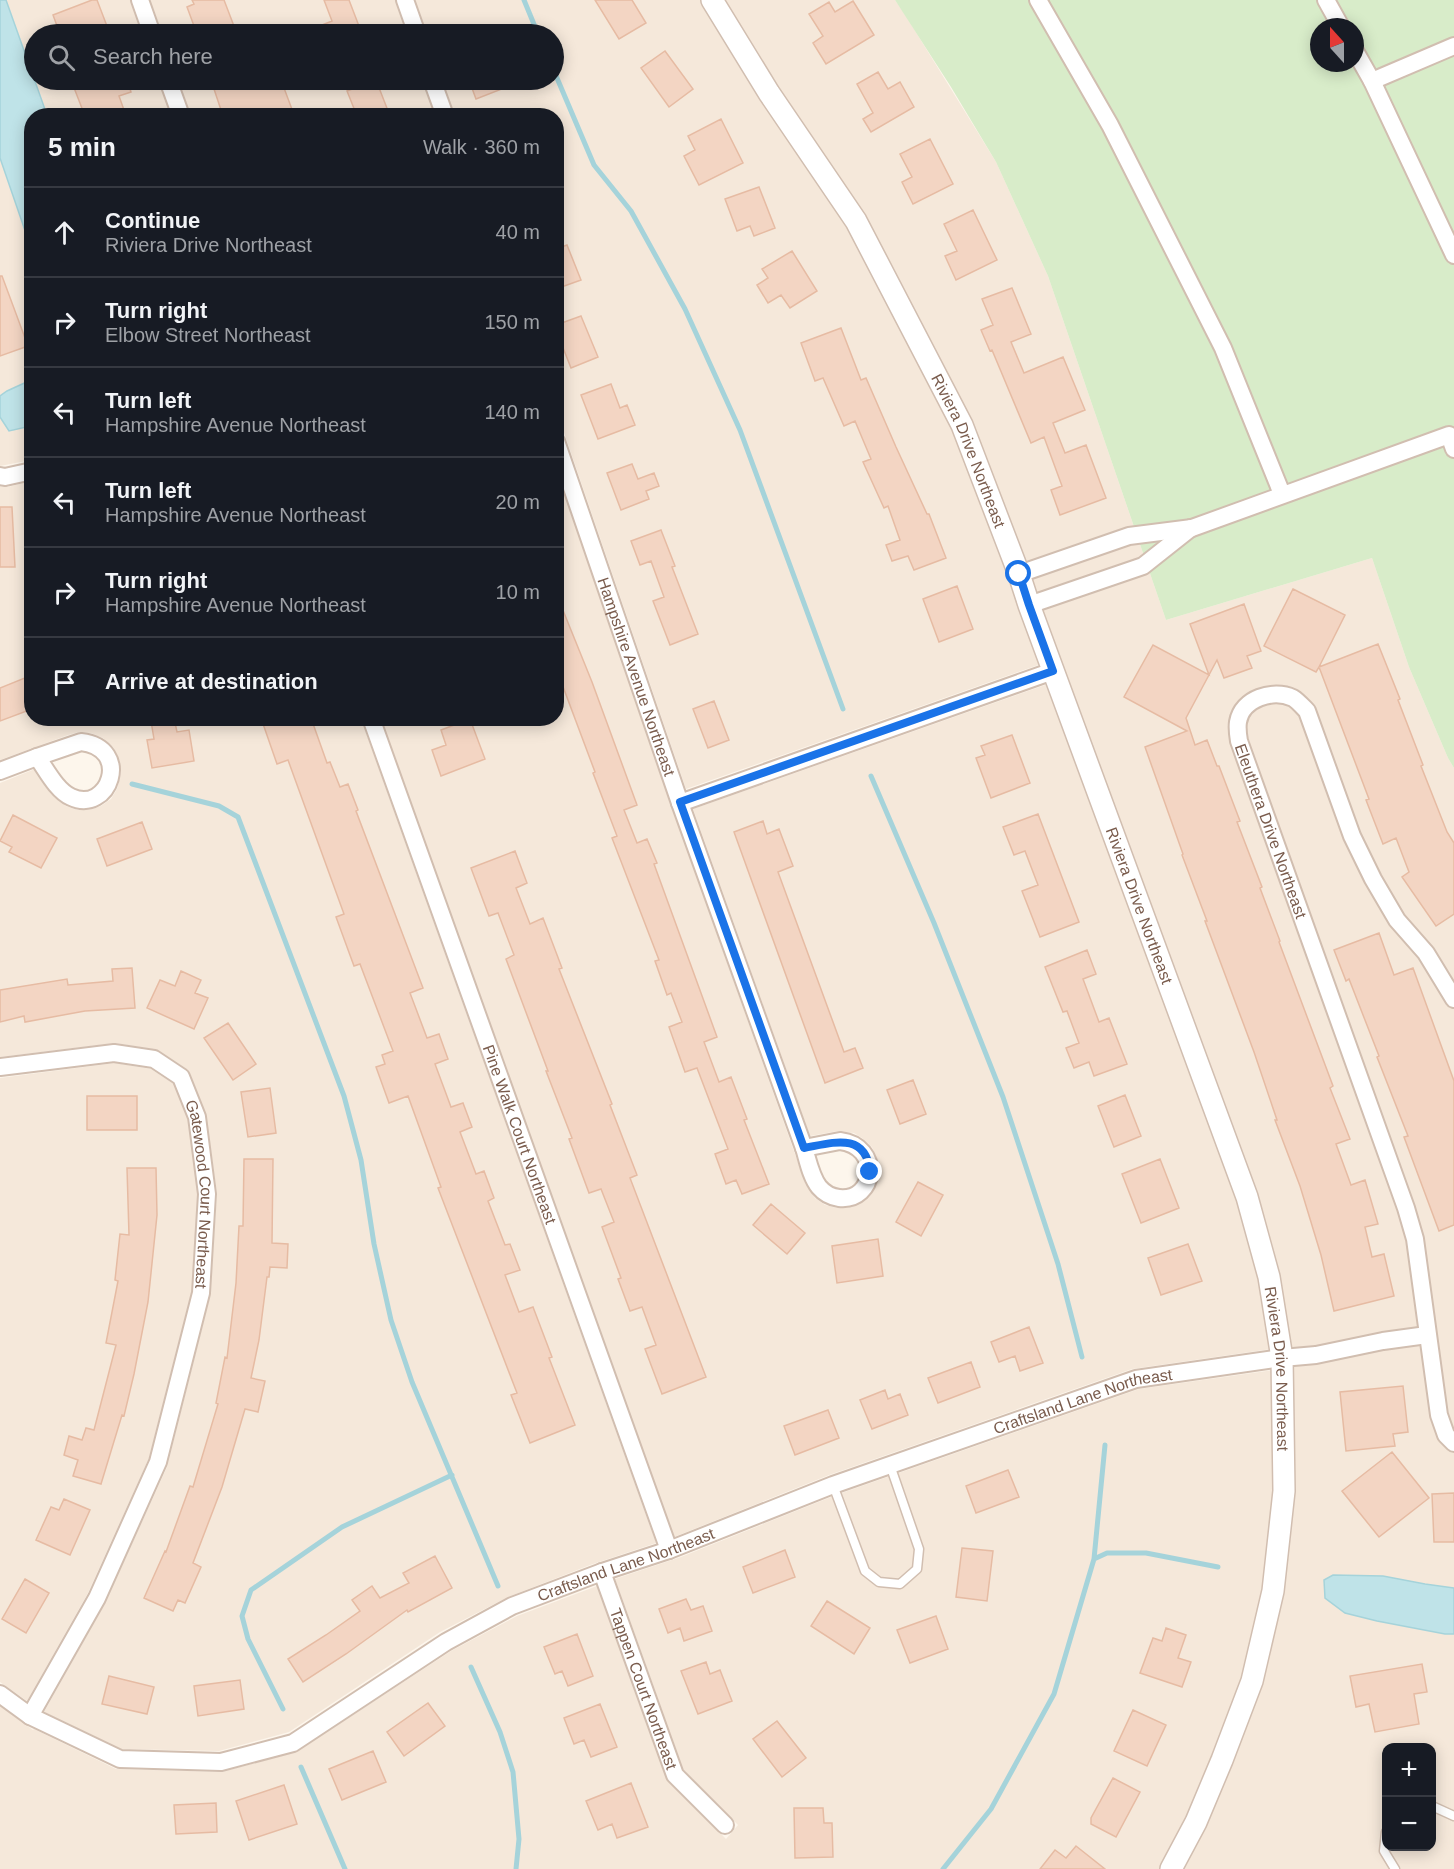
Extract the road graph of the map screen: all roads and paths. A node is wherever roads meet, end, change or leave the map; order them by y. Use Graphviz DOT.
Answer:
graph roads {
  1 [pos="140,0"];
  2 [pos="405,0"];
  3 [pos="712,0"];
  4 [pos="1038,0"];
  5 [pos="1326,0"];
  6 [pos="1336,18"];
  7 [pos="148,24"];
  8 [pos="413,24"];
  9 [pos="1454,46"];
  10 [pos="1364,67"];
  11 [pos="1372,81"];
  12 [pos="172,90"];
  13 [pos="436,90"];
  14 [pos="178,108"];
  15 [pos="442,108"];
  16 [pos="1454,255"];
  17 [pos="1452,439"];
  18 [pos="564,464"];
  19 [pos="24,472"];
  20 [pos="0,476"];
  21 [pos="1282,494"];
  22 [pos="1192,528"];
  23 [pos="1019,574"];
  24 [pos="1029,605"];
  25 [pos="1053,671"];
  26 [pos="374,726"];
  27 [pos="37,757"];
  28 [pos="0,771"];
  29 [pos="680,802"];
  30 [pos="1454,999"];
  31 [pos="0,1067"];
  32 [pos="804,1148"];
  33 [pos="1427,1335"];
  34 [pos="1282,1358"];
  35 [pos="1454,1443"];
  36 [pos="890,1465"];
  37 [pos="833,1485"];
  38 [pos="669,1550"];
  39 [pos="602,1572"];
  40 [pos="0,1694"];
  41 [pos="30,1716"];
  42 [pos="1436,1808"];
  43 [pos="1454,1816"];
  44 [pos="725,1825"];
  45 [pos="1384,1851"];
  46 [pos="1171,1869"];
  47 [pos="1395,1869"];
  1 -- 7 [label="street"];
  2 -- 8 [label="street"];
  3 -- 23 [label="street, Riviera Drive Northeast"];
  4 -- 21 [label="street"];
  5 -- 6 [label="street"];
  9 -- 11 [label="street"];
  10 -- 11 [label="street"];
  11 -- 16 [label="street"];
  12 -- 14 [label="street"];
  13 -- 15 [label="street"];
  17 -- 21 [label="street"];
  18 -- 29 [label="street, Hampshire Avenue Northeast"];
  19 -- 20 [label="street"];
  21 -- 22 [label="street"];
  22 -- 23 [label="street"];
  22 -- 24 [label="street"];
  23 -- 24 [label="street, Riviera Drive Northeast"];
  24 -- 25 [label="street, Riviera Drive Northeast"];
  25 -- 29 [label="street"];
  25 -- 34 [label="street, Riviera Drive Northeast"];
  26 -- 38 [label="street, Pine Walk Court Northeast"];
  27 -- 28 [label="street"];
  29 -- 32 [label="street, Hampshire Avenue Northeast"];
  30 -- 33 [label="street, Eleuthera Drive Northeast"];
  31 -- 41 [label="street, Gatewood Court Northeast"];
  33 -- 34 [label="street"];
  33 -- 35 [label="street, Eleuthera Drive Northeast"];
  34 -- 36 [label="street, Craftsland Lane Northeast"];
  34 -- 46 [label="street, Riviera Drive Northeast"];
  36 -- 37 [label="street, Craftsland Lane Northeast"];
  36 -- 37 [label="lane"];
  37 -- 38 [label="street, Craftsland Lane Northeast"];
  38 -- 39 [label="street, Craftsland Lane Northeast"];
  39 -- 41 [label="street, Craftsland Lane Northeast"];
  39 -- 44 [label="street, Tappen Court Northeast"];
  40 -- 41 [label="street, Craftsland Lane Northeast"];
  42 -- 43 [label="lane"];
  45 -- 47 [label="lane"];
}
